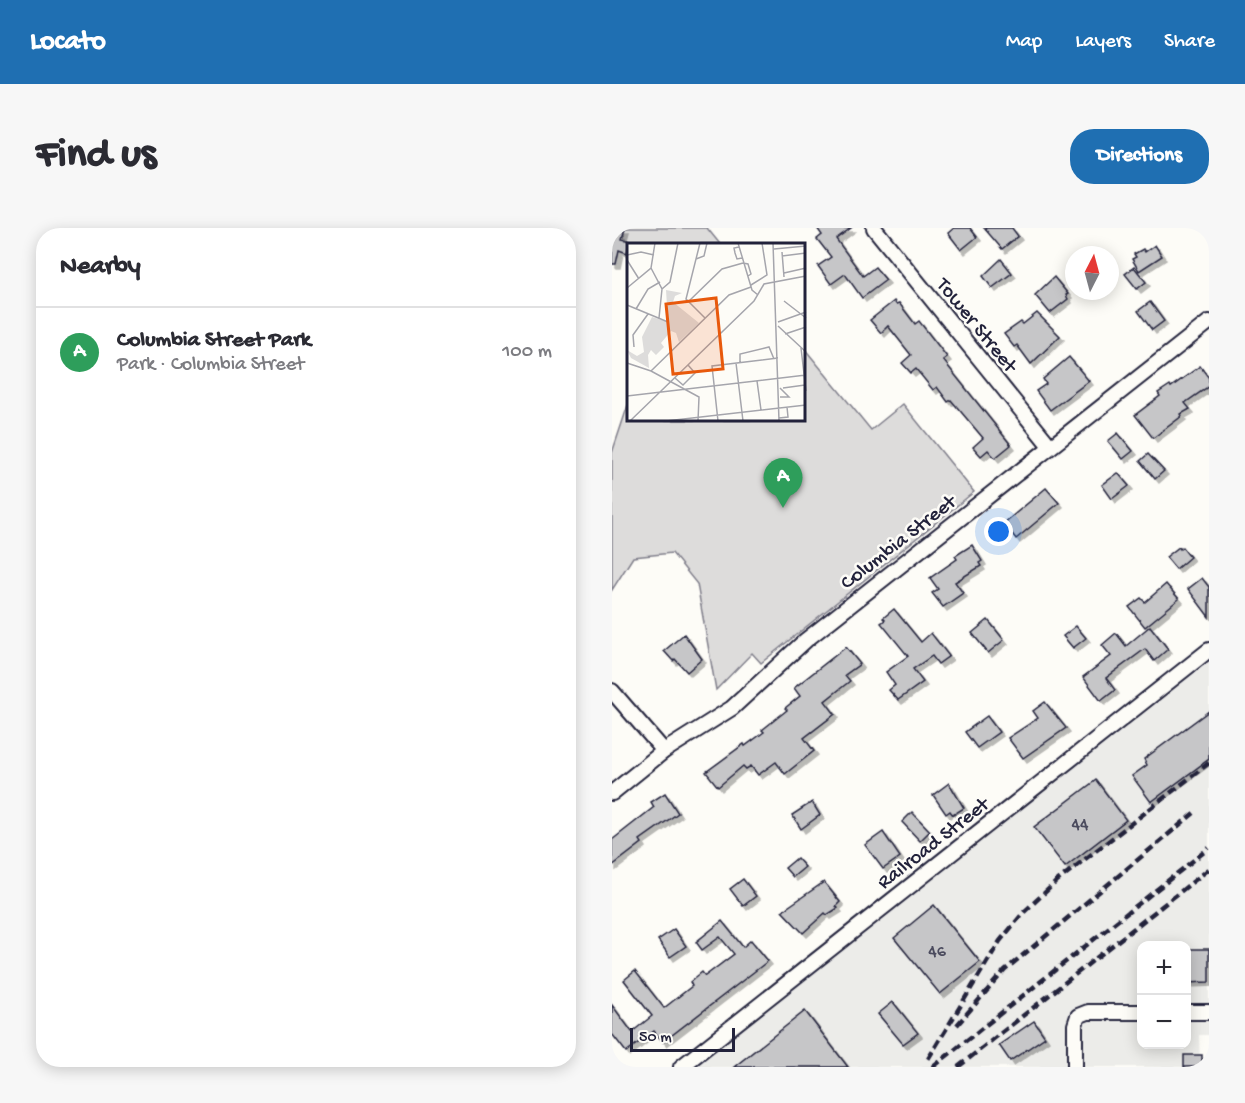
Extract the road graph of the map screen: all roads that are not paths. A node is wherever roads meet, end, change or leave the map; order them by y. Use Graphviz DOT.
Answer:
graph roads {
  1 [pos="878,230"];
  2 [pos="1209,321"];
  3 [pos="1050,446"];
  4 [pos="1209,650"];
  5 [pos="612,691"];
  6 [pos="664,751"];
  7 [pos="612,792"];
  8 [pos="1137,1012"];
  9 [pos="1191,1012"];
  10 [pos="1209,1012"];
  11 [pos="681,1067"];
  12 [pos="1075,1067"];
  1 -- 3 [label="street, Tower Street"];
  2 -- 3 [label="street, Columbia Street"];
  3 -- 6 [label="street, Columbia Street"];
  4 -- 11 [label="street, Railroad Street"];
  5 -- 6 [label="street"];
  6 -- 7 [label="street, Columbia Street"];
  8 -- 12 [label="street"];
  9 -- 10 [label="street"];
}
